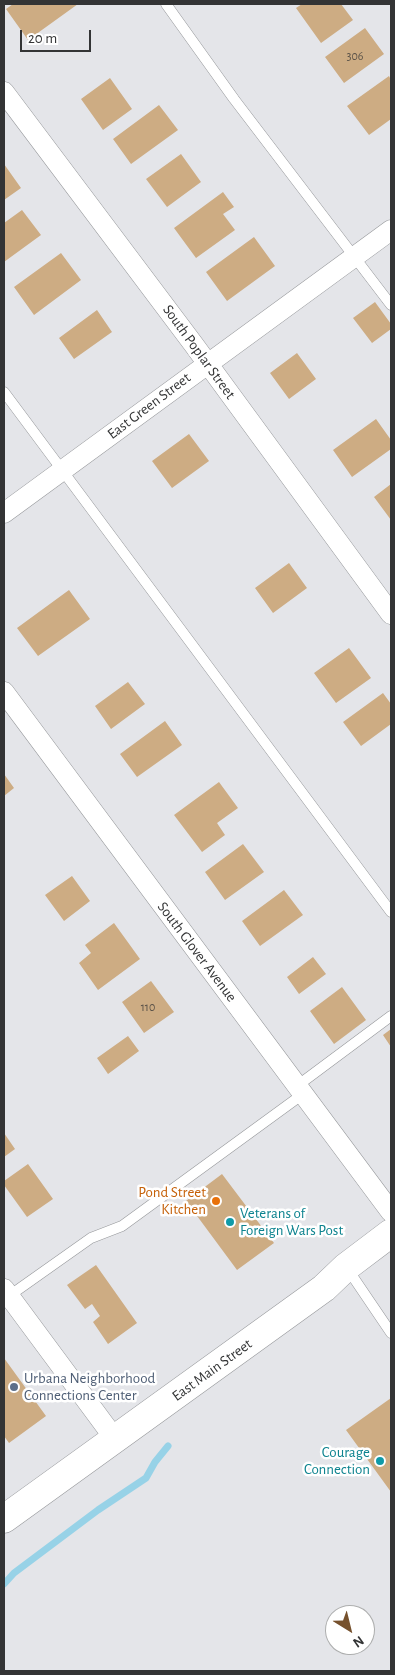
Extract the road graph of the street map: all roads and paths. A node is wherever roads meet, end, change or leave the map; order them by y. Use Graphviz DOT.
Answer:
graph roads {
  1 [pos="166,4"];
  2 [pos="4,92"];
  3 [pos="391,230"];
  4 [pos="355,257"];
  5 [pos="391,305"];
  6 [pos="207,364"];
  7 [pos="4,392"];
  8 [pos="62,471"];
  9 [pos="4,513"];
  10 [pos="391,614"];
  11 [pos="4,692"];
  12 [pos="391,912"];
  13 [pos="391,1016"];
  14 [pos="300,1090"];
  15 [pos="391,1212"];
  16 [pos="391,1233"];
  17 [pos="346,1267"];
  18 [pos="6,1293"];
  19 [pos="391,1333"];
  20 [pos="115,1440"];
  21 [pos="4,1519"];
  1 -- 4 [label="lane"];
  2 -- 6 [label="street, South Poplar Street"];
  3 -- 4 [label="street, East Green Street"];
  4 -- 5 [label="lane"];
  4 -- 6 [label="street, East Green Street"];
  6 -- 8 [label="street, East Green Street"];
  6 -- 10 [label="street, South Poplar Street"];
  7 -- 8 [label="lane"];
  8 -- 9 [label="street, East Green Street"];
  8 -- 12 [label="lane"];
  11 -- 14 [label="street, South Glover Avenue"];
  13 -- 14 [label="lane"];
  14 -- 15 [label="street, South Glover Avenue"];
  14 -- 18 [label="lane"];
  16 -- 17 [label="main road, East Main Street"];
  17 -- 19 [label="lane"];
  17 -- 20 [label="main road, East Main Street"];
  18 -- 20 [label="street"];
  20 -- 21 [label="main road, East Main Street"];
}
